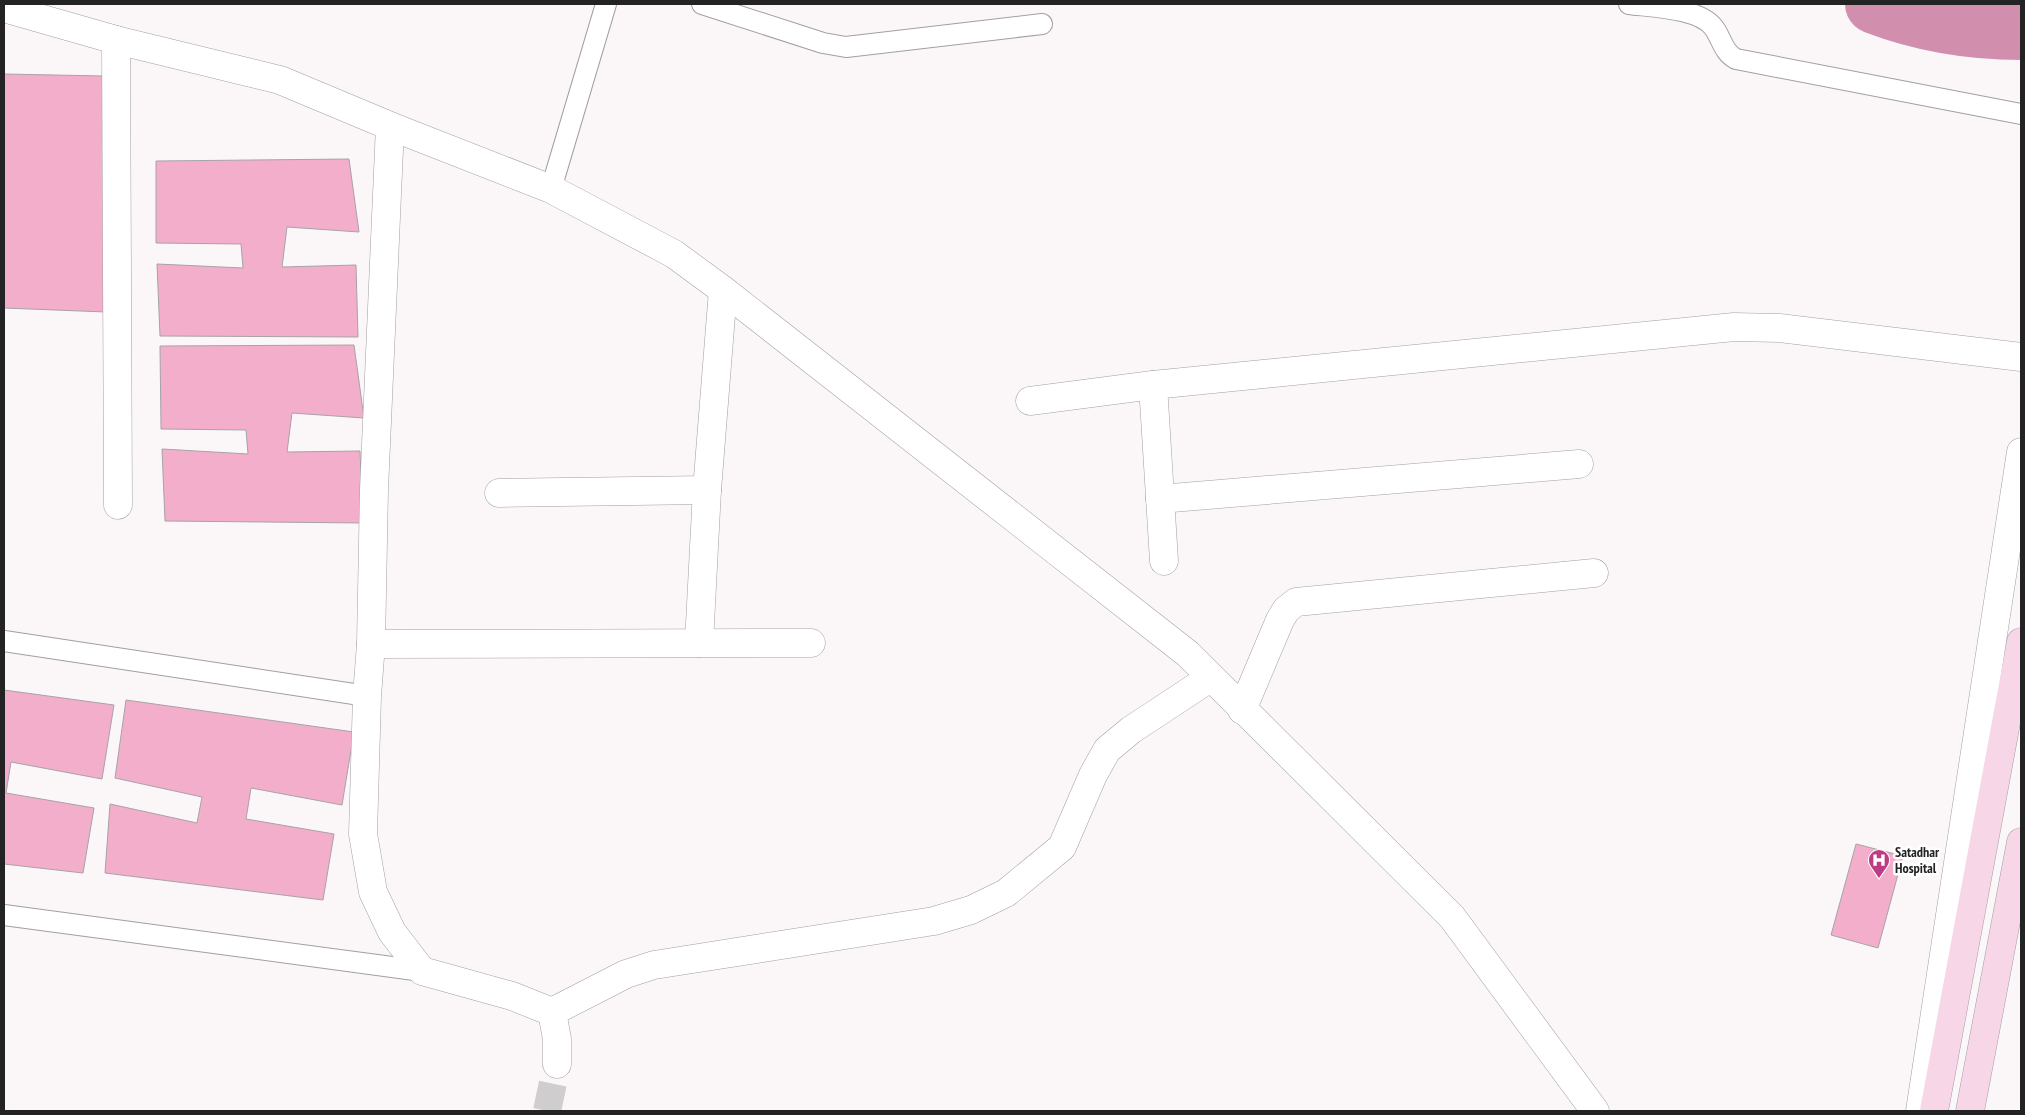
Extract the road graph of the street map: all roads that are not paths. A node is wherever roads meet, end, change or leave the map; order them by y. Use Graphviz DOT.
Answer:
graph roads {
  1 [pos="606,4"];
  2 [pos="702,4"];
  3 [pos="1629,4"];
  4 [pos="4,8"];
  5 [pos="1042,24"];
  6 [pos="116,40"];
  7 [pos="2021,114"];
  8 [pos="390,126"];
  9 [pos="551,189"];
  10 [pos="723,290"];
  11 [pos="2021,357"];
  12 [pos="1153,385"];
  13 [pos="1030,401"];
  14 [pos="2021,452"];
  15 [pos="1579,464"];
  16 [pos="707,490"];
  17 [pos="499,493"];
  18 [pos="1160,499"];
  19 [pos="118,505"];
  20 [pos="1164,560"];
  21 [pos="1594,572"];
  22 [pos="4,641"];
  23 [pos="2021,642"];
  24 [pos="699,643"];
  25 [pos="811,643"];
  26 [pos="371,644"];
  27 [pos="1210,678"];
  28 [pos="367,696"];
  29 [pos="1242,710"];
  30 [pos="2021,842"];
  31 [pos="4,915"];
  32 [pos="422,971"];
  33 [pos="552,1012"];
  34 [pos="557,1064"];
  35 [pos="1595,1111"];
  36 [pos="1920,1111"];
  37 [pos="1934,1111"];
  38 [pos="1970,1111"];
  1 -- 9 [label="lane"];
  2 -- 5 [label="lane"];
  3 -- 7 [label="lane"];
  4 -- 6 [label="street"];
  6 -- 8 [label="street"];
  6 -- 19 [label="street"];
  8 -- 9 [label="street"];
  8 -- 26 [label="street"];
  9 -- 10 [label="street"];
  10 -- 16 [label="street"];
  10 -- 27 [label="street"];
  11 -- 12 [label="street"];
  12 -- 13 [label="street"];
  12 -- 18 [label="street"];
  14 -- 36 [label="street"];
  15 -- 18 [label="street"];
  16 -- 17 [label="street"];
  16 -- 24 [label="street"];
  18 -- 20 [label="street"];
  21 -- 29 [label="street"];
  22 -- 28 [label="lane"];
  23 -- 37 [label="main road"];
  24 -- 25 [label="street"];
  24 -- 26 [label="street"];
  26 -- 28 [label="street"];
  27 -- 29 [label="street"];
  27 -- 33 [label="street"];
  28 -- 32 [label="street"];
  29 -- 35 [label="street"];
  30 -- 38 [label="main road"];
  31 -- 32 [label="lane"];
  32 -- 33 [label="street"];
  33 -- 34 [label="street"];
}
